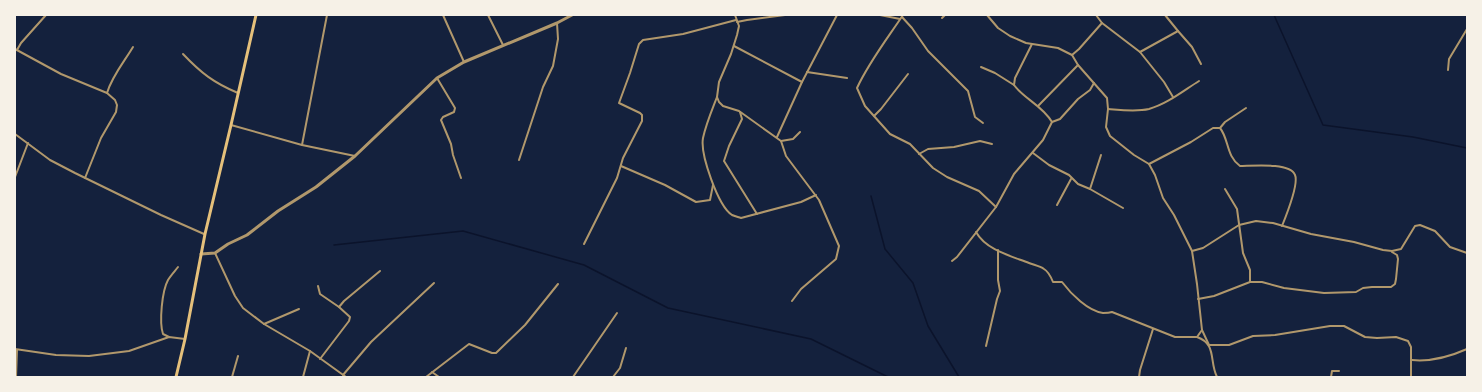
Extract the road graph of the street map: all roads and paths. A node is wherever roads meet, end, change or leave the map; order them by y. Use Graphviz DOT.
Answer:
graph roads {
  1 [pos="46,15"];
  2 [pos="256,15"];
  3 [pos="327,15"];
  4 [pos="444,15"];
  5 [pos="488,15"];
  6 [pos="572,15"];
  7 [pos="735,15"];
  8 [pos="785,15"];
  9 [pos="837,15"];
  10 [pos="880,15"];
  11 [pos="945,15"];
  12 [pos="987,15"];
  13 [pos="1096,15"];
  14 [pos="1165,15"];
  15 [pos="902,17"];
  16 [pos="942,18"];
  17 [pos="736,21"];
  18 [pos="557,23"];
  19 [pos="1102,23"];
  20 [pos="1467,29"];
  21 [pos="1178,31"];
  22 [pos="1032,44"];
  23 [pos="503,45"];
  24 [pos="734,46"];
  25 [pos="133,47"];
  26 [pos="16,49"];
  27 [pos="1140,52"];
  28 [pos="183,54"];
  29 [pos="1072,55"];
  30 [pos="464,62"];
  31 [pos="1202,64"];
  32 [pos="1078,65"];
  33 [pos="982,67"];
  34 [pos="1448,70"];
  35 [pos="807,72"];
  36 [pos="908,74"];
  37 [pos="437,78"];
  38 [pos="847,78"];
  39 [pos="1198,81"];
  40 [pos="802,82"];
  41 [pos="1094,83"];
  42 [pos="1014,85"];
  43 [pos="107,93"];
  44 [pos="238,93"];
  45 [pos="717,96"];
  46 [pos="1173,98"];
  47 [pos="1038,106"];
  48 [pos="1246,108"];
  49 [pos="1108,109"];
  50 [pos="739,111"];
  51 [pos="874,116"];
  52 [pos="1052,122"];
  53 [pos="983,123"];
  54 [pos="231,125"];
  55 [pos="1220,128"];
  56 [pos="800,132"];
  57 [pos="15,134"];
  58 [pos="777,137"];
  59 [pos="781,141"];
  60 [pos="28,143"];
  61 [pos="992,144"];
  62 [pos="302,145"];
  63 [pos="1033,153"];
  64 [pos="919,154"];
  65 [pos="1102,155"];
  66 [pos="355,156"];
  67 [pos="519,160"];
  68 [pos="1149,164"];
  69 [pos="621,166"];
  70 [pos="15,177"];
  71 [pos="85,178"];
  72 [pos="461,178"];
  73 [pos="1072,179"];
  74 [pos="713,184"];
  75 [pos="1090,189"];
  76 [pos="1225,189"];
  77 [pos="816,196"];
  78 [pos="1057,205"];
  79 [pos="996,207"];
  80 [pos="1123,208"];
  81 [pos="757,214"];
  82 [pos="1239,225"];
  83 [pos="1282,226"];
  84 [pos="976,232"];
  85 [pos="205,234"];
  86 [pos="584,244"];
  87 [pos="998,250"];
  88 [pos="1192,251"];
  89 [pos="1392,252"];
  90 [pos="215,253"];
  91 [pos="1467,253"];
  92 [pos="201,254"];
  93 [pos="952,261"];
  94 [pos="178,267"];
  95 [pos="380,271"];
  96 [pos="1250,282"];
  97 [pos="434,283"];
  98 [pos="558,284"];
  99 [pos="318,286"];
  100 [pos="1198,299"];
  101 [pos="792,301"];
  102 [pos="339,307"];
  103 [pos="299,309"];
  104 [pos="617,313"];
  105 [pos="264,324"];
  106 [pos="1153,329"];
  107 [pos="1202,330"];
  108 [pos="169,337"];
  109 [pos="1197,337"];
  110 [pos="185,339"];
  111 [pos="1210,345"];
  112 [pos="986,346"];
  113 [pos="626,348"];
  114 [pos="1467,349"];
  115 [pos="16,350"];
  116 [pos="310,351"];
  117 [pos="238,356"];
  118 [pos="320,359"];
  119 [pos="1412,360"];
  120 [pos="1339,371"];
  121 [pos="432,372"];
  122 [pos="343,375"];
  123 [pos="614,376"];
  124 [pos="16,377"];
  125 [pos="176,377"];
  126 [pos="232,377"];
  127 [pos="303,377"];
  128 [pos="346,377"];
  129 [pos="426,377"];
  130 [pos="439,377"];
  131 [pos="573,377"];
  132 [pos="619,377"];
  133 [pos="1139,377"];
  134 [pos="1217,377"];
  135 [pos="1330,377"];
  136 [pos="1411,377"];
  1 -- 26 [label="street"];
  2 -- 44 [label="main road"];
  3 -- 62 [label="street"];
  4 -- 30 [label="street"];
  5 -- 23 [label="street"];
  6 -- 18 [label="street"];
  7 -- 17 [label="street"];
  8 -- 17 [label="street"];
  9 -- 35 [label="street"];
  10 -- 15 [label="street"];
  11 -- 16 [label="street"];
  12 -- 22 [label="street"];
  13 -- 19 [label="street"];
  14 -- 21 [label="street"];
  15 -- 51 [label="street"];
  15 -- 53 [label="street"];
  17 -- 24 [label="street"];
  17 -- 69 [label="street"];
  18 -- 23 [label="street"];
  18 -- 67 [label="street"];
  19 -- 27 [label="street"];
  19 -- 29 [label="street"];
  20 -- 34 [label="street"];
  21 -- 27 [label="street"];
  21 -- 31 [label="street"];
  22 -- 29 [label="street"];
  22 -- 42 [label="street"];
  23 -- 30 [label="street"];
  24 -- 40 [label="street"];
  24 -- 45 [label="street"];
  25 -- 43 [label="street"];
  26 -- 43 [label="street"];
  27 -- 46 [label="street"];
  28 -- 44 [label="street"];
  29 -- 32 [label="street"];
  30 -- 37 [label="street"];
  32 -- 41 [label="street"];
  32 -- 47 [label="street"];
  33 -- 42 [label="street"];
  35 -- 38 [label="street"];
  35 -- 40 [label="street"];
  36 -- 51 [label="street"];
  37 -- 66 [label="street"];
  37 -- 72 [label="street"];
  39 -- 46 [label="street"];
  40 -- 58 [label="street"];
  41 -- 49 [label="street"];
  41 -- 52 [label="street"];
  42 -- 47 [label="street"];
  43 -- 71 [label="street"];
  44 -- 54 [label="main road"];
  45 -- 50 [label="street"];
  45 -- 74 [label="street"];
  46 -- 49 [label="street"];
  47 -- 52 [label="street"];
  48 -- 55 [label="street"];
  49 -- 68 [label="street"];
  50 -- 58 [label="street"];
  50 -- 81 [label="street"];
  51 -- 64 [label="street"];
  52 -- 63 [label="street"];
  54 -- 62 [label="street"];
  54 -- 85 [label="main road"];
  55 -- 68 [label="street"];
  55 -- 83 [label="street"];
  56 -- 59 [label="street"];
  57 -- 60 [label="street"];
  58 -- 59 [label="street"];
  59 -- 77 [label="street"];
  60 -- 70 [label="street"];
  60 -- 71 [label="street"];
  61 -- 64 [label="street"];
  62 -- 66 [label="street"];
  63 -- 73 [label="street"];
  63 -- 79 [label="street"];
  64 -- 79 [label="street"];
  65 -- 75 [label="street"];
  66 -- 90 [label="street"];
  68 -- 88 [label="street"];
  69 -- 74 [label="street"];
  69 -- 86 [label="street"];
  71 -- 85 [label="street"];
  73 -- 75 [label="street"];
  73 -- 78 [label="street"];
  74 -- 81 [label="street"];
  75 -- 80 [label="street"];
  76 -- 82 [label="street"];
  77 -- 81 [label="street"];
  77 -- 101 [label="street"];
  79 -- 84 [label="street"];
  82 -- 83 [label="street"];
  82 -- 88 [label="street"];
  82 -- 96 [label="street"];
  83 -- 89 [label="street"];
  84 -- 87 [label="street"];
  84 -- 93 [label="street"];
  85 -- 92 [label="main road"];
  87 -- 106 [label="street"];
  87 -- 112 [label="street"];
  88 -- 100 [label="street"];
  89 -- 91 [label="street"];
  89 -- 96 [label="street"];
  90 -- 92 [label="street"];
  90 -- 105 [label="street"];
  92 -- 110 [label="main road"];
  94 -- 108 [label="street"];
  95 -- 102 [label="street"];
  96 -- 100 [label="street"];
  97 -- 122 [label="street"];
  98 -- 121 [label="street"];
  99 -- 102 [label="street"];
  100 -- 107 [label="street"];
  102 -- 118 [label="street"];
  103 -- 105 [label="street"];
  104 -- 131 [label="street"];
  105 -- 116 [label="street"];
  106 -- 109 [label="street"];
  106 -- 133 [label="street"];
  107 -- 109 [label="street"];
  107 -- 111 [label="street"];
  108 -- 110 [label="street"];
  108 -- 115 [label="street"];
  109 -- 111 [label="street"];
  110 -- 125 [label="main road"];
  111 -- 119 [label="street"];
  111 -- 134 [label="street"];
  113 -- 123 [label="street"];
  114 -- 119 [label="street"];
  115 -- 124 [label="street"];
  116 -- 118 [label="street"];
  116 -- 127 [label="street"];
  117 -- 126 [label="street"];
  118 -- 122 [label="street"];
  119 -- 136 [label="street"];
  120 -- 135 [label="street"];
  121 -- 129 [label="street"];
  121 -- 130 [label="street"];
  122 -- 128 [label="street"];
  123 -- 132 [label="street"];
}
